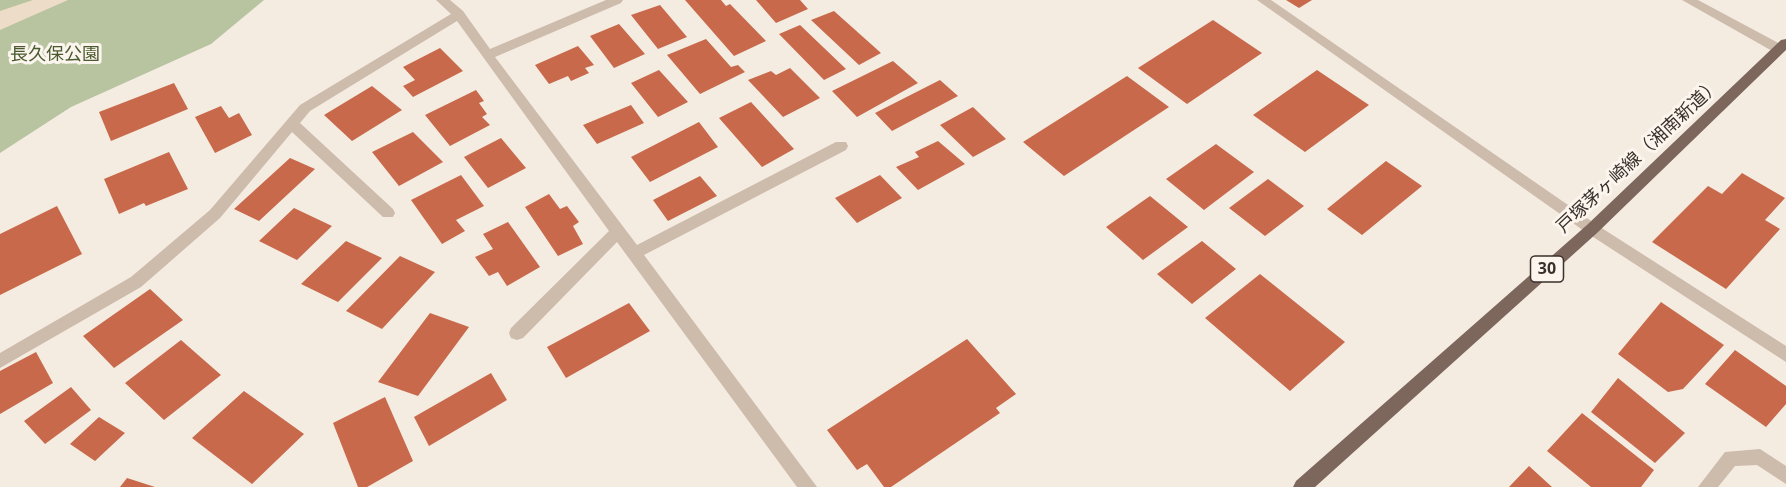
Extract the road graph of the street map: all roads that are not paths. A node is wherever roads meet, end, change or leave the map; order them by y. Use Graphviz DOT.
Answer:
graph roads {
  1 [pos="442,0"];
  2 [pos="618,0"];
  3 [pos="1263,0"];
  4 [pos="1688,0"];
  5 [pos="459,14"];
  6 [pos="1783,46"];
  7 [pos="487,55"];
  8 [pos="292,124"];
  9 [pos="841,146"];
  10 [pos="388,213"];
  11 [pos="1592,229"];
  12 [pos="618,231"];
  13 [pos="635,253"];
  14 [pos="517,333"];
  15 [pos="1786,355"];
  16 [pos="0,361"];
  17 [pos="1786,476"];
  18 [pos="808,487"];
  19 [pos="1302,487"];
  20 [pos="1707,487"];
  1 -- 5 [label="street"];
  2 -- 7 [label="street"];
  3 -- 11 [label="street"];
  4 -- 6 [label="street"];
  5 -- 7 [label="street"];
  5 -- 8 [label="street"];
  6 -- 11 [label="main road, 戸塚茅ヶ崎線（湘南新道） / 30"];
  7 -- 12 [label="street"];
  8 -- 10 [label="street"];
  8 -- 16 [label="street"];
  9 -- 13 [label="street"];
  11 -- 15 [label="street"];
  11 -- 19 [label="main road, 戸塚茅ヶ崎線（湘南新道） / 30"];
  12 -- 13 [label="street"];
  12 -- 14 [label="street"];
  13 -- 18 [label="street"];
  17 -- 20 [label="street"];
}
